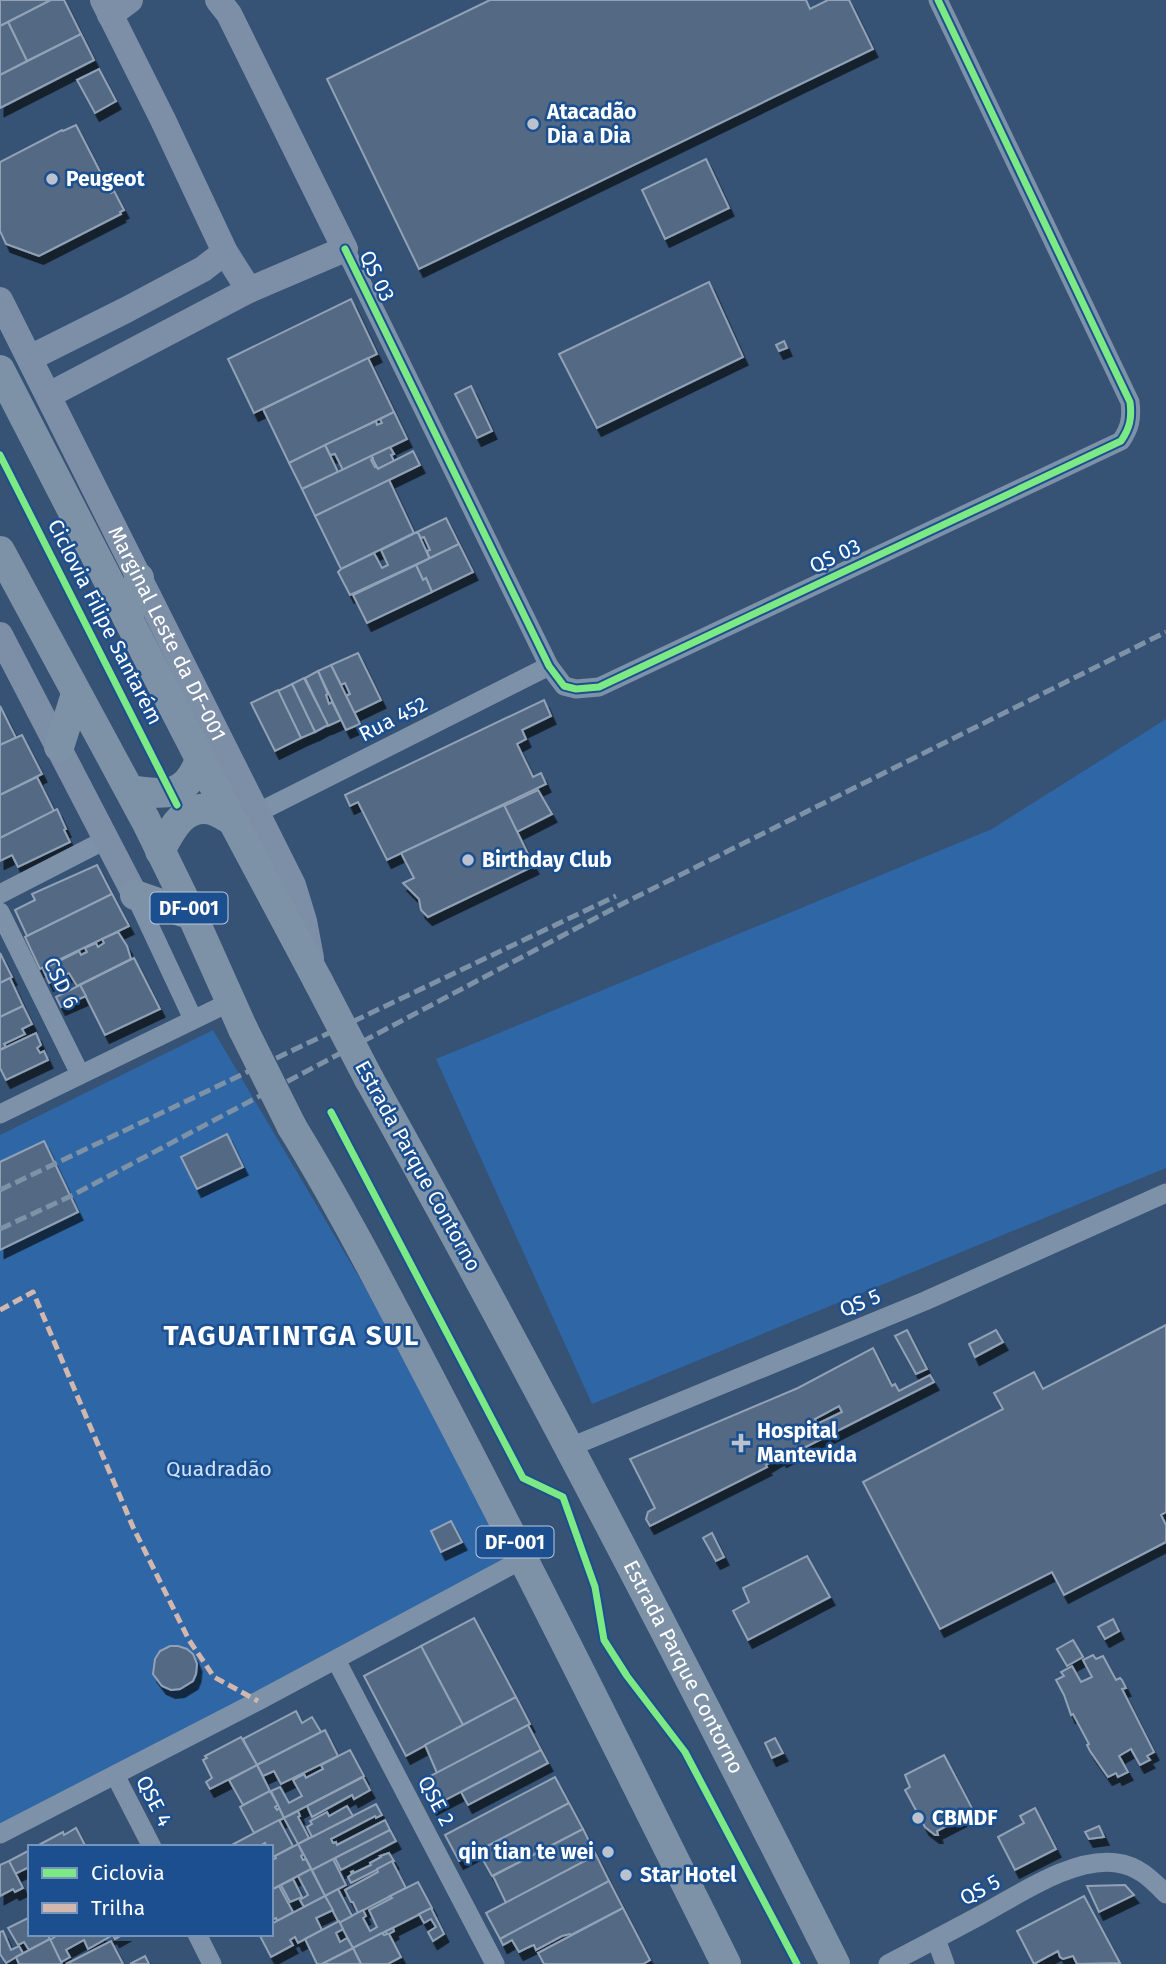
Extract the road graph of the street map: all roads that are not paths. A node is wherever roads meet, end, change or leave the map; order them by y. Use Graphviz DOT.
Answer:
graph roads {
  1 [pos="938,0"];
  2 [pos="114,5"];
  3 [pos="229,5"];
  4 [pos="345,249"];
  5 [pos="225,252"];
  6 [pos="249,290"];
  7 [pos="0,300"];
  8 [pos="126,310"];
  9 [pos="143,345"];
  10 [pos="30,358"];
  11 [pos="0,370"];
  12 [pos="49,395"];
  13 [pos="0,551"];
  14 [pos="139,578"];
  15 [pos="0,592"];
  16 [pos="28,605"];
  17 [pos="128,618"];
  18 [pos="1,641"];
  19 [pos="549,666"];
  20 [pos="76,694"];
  21 [pos="59,747"];
  22 [pos="200,759"];
  23 [pos="130,790"];
  24 [pos="245,816"];
  25 [pos="107,839"];
  26 [pos="160,851"];
  27 [pos="0,894"];
  28 [pos="135,895"];
  29 [pos="0,912"];
  30 [pos="192,915"];
  31 [pos="230,1002"];
  32 [pos="193,1020"];
  33 [pos="80,1074"];
  34 [pos="0,1114"];
  35 [pos="1166,1193"];
  36 [pos="568,1448"];
  37 [pos="523,1559"];
  38 [pos="336,1660"];
  39 [pos="115,1775"];
  40 [pos="0,1835"];
  41 [pos="151,1845"];
  42 [pos="1166,1895"];
  43 [pos="198,1936"];
  44 [pos="936,1939"];
  45 [pos="212,1964"];
  46 [pos="495,1964"];
  47 [pos="726,1964"];
  48 [pos="835,1964"];
  49 [pos="888,1964"];
  50 [pos="945,1964"];
  1 -- 19 [label="street, QS 03"];
  2 -- 5 [label="main road"];
  3 -- 4 [label="main road, QS 03"];
  4 -- 6 [label="main road, QS 03"];
  4 -- 19 [label="street, QS 03"];
  5 -- 6 [label="main road"];
  5 -- 8 [label="main road"];
  6 -- 9 [label="main road, QS 03"];
  7 -- 10 [label="main road, Marginal Leste da DF-001"];
  8 -- 9 [label="main road"];
  8 -- 10 [label="main road"];
  9 -- 12 [label="main road, QS 03"];
  10 -- 12 [label="main road, Marginal Leste da DF-001"];
  11 -- 17 [label="highway, Estrada Parque Contorno"];
  12 -- 14 [label="main road, Marginal Leste da DF-001"];
  13 -- 16 [label="highway, DF-001"];
  14 -- 17 [label="highway"];
  14 -- 24 [label="main road, Marginal Leste da DF-001"];
  15 -- 16 [label="highway"];
  16 -- 20 [label="highway, DF-001"];
  17 -- 22 [label="highway, Estrada Parque Contorno"];
  18 -- 21 [label="main road"];
  19 -- 24 [label="street, Rua 452"];
  20 -- 21 [label="highway"];
  20 -- 23 [label="highway, DF-001"];
  21 -- 25 [label="main road"];
  22 -- 23 [label="highway"];
  22 -- 24 [label="highway, Estrada Parque Contorno"];
  23 -- 26 [label="highway, DF-001"];
  24 -- 26 [label="highway"];
  24 -- 36 [label="highway, Estrada Parque Contorno, bridge"];
  25 -- 27 [label="street"];
  25 -- 28 [label="main road"];
  26 -- 30 [label="highway, DF-001"];
  28 -- 30 [label="highway"];
  28 -- 32 [label="street"];
  29 -- 33 [label="street, CSD 6"];
  30 -- 31 [label="highway, DF-001"];
  31 -- 32 [label="street"];
  31 -- 37 [label="highway, DF-001, bridge"];
  32 -- 33 [label="street"];
  33 -- 34 [label="street"];
  35 -- 36 [label="street, QS 5"];
  36 -- 48 [label="highway, Estrada Parque Contorno"];
  37 -- 38 [label="street"];
  37 -- 47 [label="highway, DF-001"];
  38 -- 39 [label="street"];
  38 -- 46 [label="street, QSE 2"];
  39 -- 40 [label="street"];
  39 -- 41 [label="street, QSE 4"];
  42 -- 44 [label="street, QS 5"];
  43 -- 45 [label="street"];
  44 -- 49 [label="street, QS 5"];
  44 -- 50 [label="street"];
}
